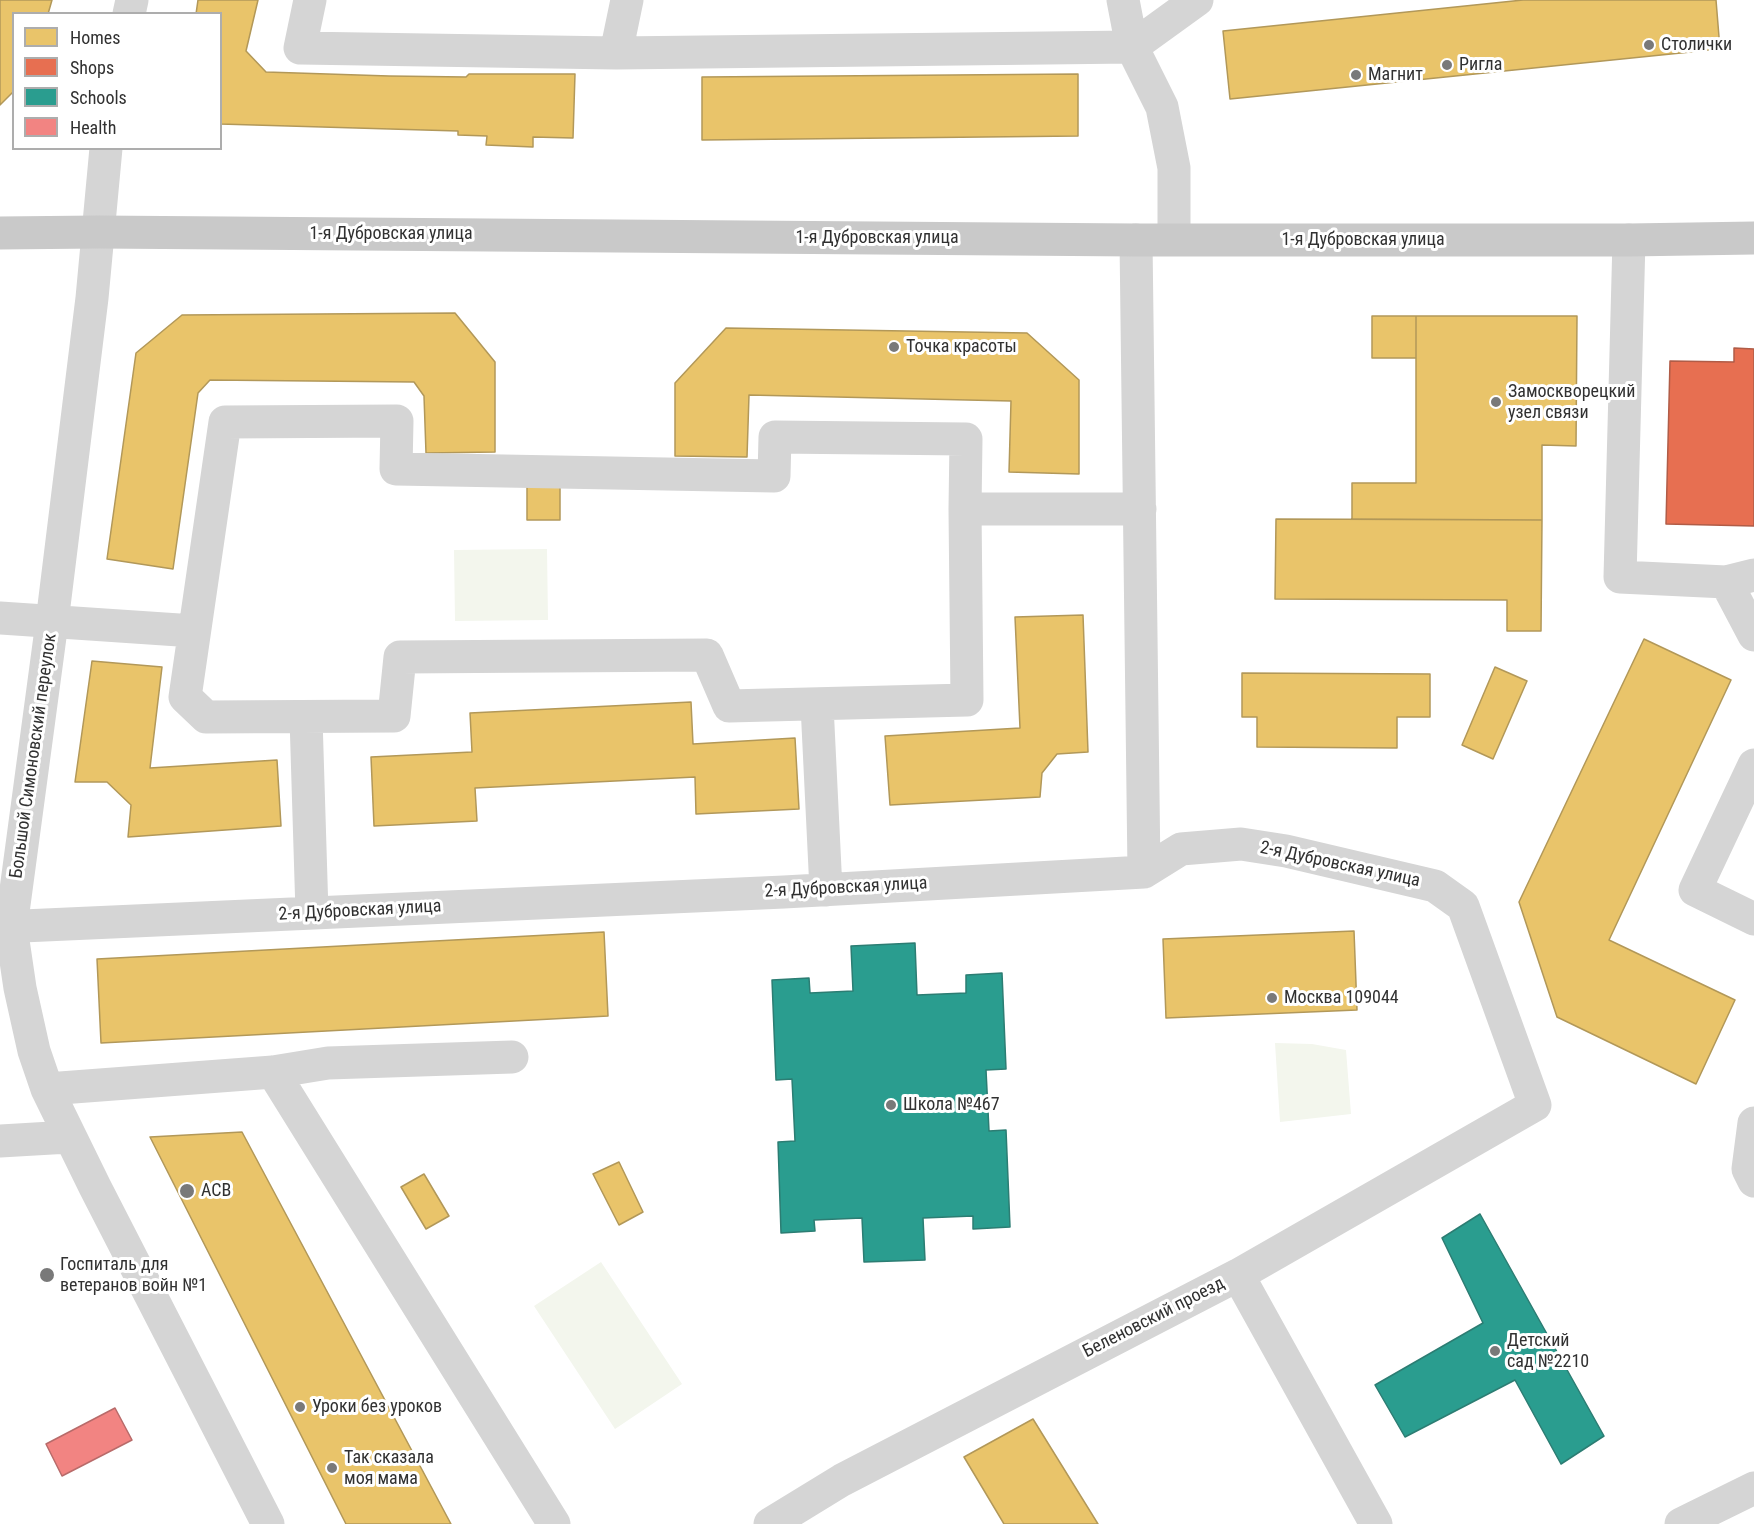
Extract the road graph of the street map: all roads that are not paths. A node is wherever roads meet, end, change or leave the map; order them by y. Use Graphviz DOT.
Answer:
graph roads {
  1 [pos="310,0"];
  2 [pos="627,0"];
  3 [pos="1123,0"];
  4 [pos="1197,0"];
  5 [pos="1132,47"];
  6 [pos="616,53"];
  7 [pos="106,150"];
  8 [pos="98,232"];
  9 [pos="0,233"];
  10 [pos="1754,238"];
  11 [pos="1174,239"];
  12 [pos="1136,240"];
  13 [pos="1629,240"];
  14 [pos="965,509"];
  15 [pos="1140,509"];
  16 [pos="1740,578"];
  17 [pos="0,618"];
  18 [pos="52,622"];
  19 [pos="194,631"];
  20 [pos="1754,635"];
  21 [pos="817,705"];
  22 [pos="306,718"];
  23 [pos="1754,765"];
  24 [pos="1144,872"];
  25 [pos="825,890"];
  26 [pos="312,913"];
  27 [pos="1754,919"];
  28 [pos="6,927"];
  29 [pos="512,1057"];
  30 [pos="273,1072"];
  31 [pos="47,1089"];
  32 [pos="1534,1105"];
  33 [pos="1754,1123"];
  34 [pos="69,1137"];
  35 [pos="0,1141"];
  36 [pos="1754,1181"];
  37 [pos="1238,1275"];
  38 [pos="1754,1488"];
  39 [pos="268,1524"];
  40 [pos="554,1524"];
  41 [pos="770,1524"];
  42 [pos="1376,1524"];
  43 [pos="1681,1524"];
  1 -- 6 [label="street"];
  2 -- 6 [label="street"];
  3 -- 5 [label="street"];
  4 -- 5 [label="street"];
  5 -- 6 [label="street"];
  5 -- 11 [label="street"];
  7 -- 8 [label="street, Большой Симоновский переулок"];
  8 -- 9 [label="main road, 1-я Дубровская улица"];
  8 -- 12 [label="main road, 1-я Дубровская улица"];
  8 -- 18 [label="street, Большой Симоновский переулок"];
  10 -- 13 [label="main road, 1-я Дубровская улица"];
  11 -- 12 [label="main road, 1-я Дубровская улица"];
  11 -- 13 [label="main road, 1-я Дубровская улица"];
  12 -- 15 [label="street"];
  13 -- 16 [label="street"];
  14 -- 15 [label="street"];
  14 -- 19 [label="street"];
  14 -- 21 [label="street"];
  15 -- 24 [label="street"];
  16 -- 20 [label="street"];
  17 -- 18 [label="street"];
  18 -- 19 [label="street"];
  18 -- 28 [label="street, Большой Симоновский переулок"];
  19 -- 22 [label="street"];
  21 -- 22 [label="street"];
  21 -- 25 [label="street"];
  22 -- 26 [label="street"];
  23 -- 27 [label="street"];
  24 -- 25 [label="street, 2-я Дубровская улица"];
  24 -- 32 [label="street, 2-я Дубровская улица"];
  25 -- 26 [label="street, 2-я Дубровская улица"];
  26 -- 28 [label="street, 2-я Дубровская улица"];
  28 -- 31 [label="street, Большой Симоновский переулок"];
  29 -- 30 [label="street"];
  30 -- 31 [label="street"];
  30 -- 40 [label="street"];
  31 -- 34 [label="street, Большой Симоновский переулок"];
  32 -- 37 [label="street, Беленовский проезд"];
  33 -- 36 [label="street"];
  34 -- 35 [label="street"];
  34 -- 39 [label="street, Большой Симоновский переулок"];
  37 -- 41 [label="street, Беленовский проезд"];
  37 -- 42 [label="street"];
  38 -- 43 [label="street"];
}
